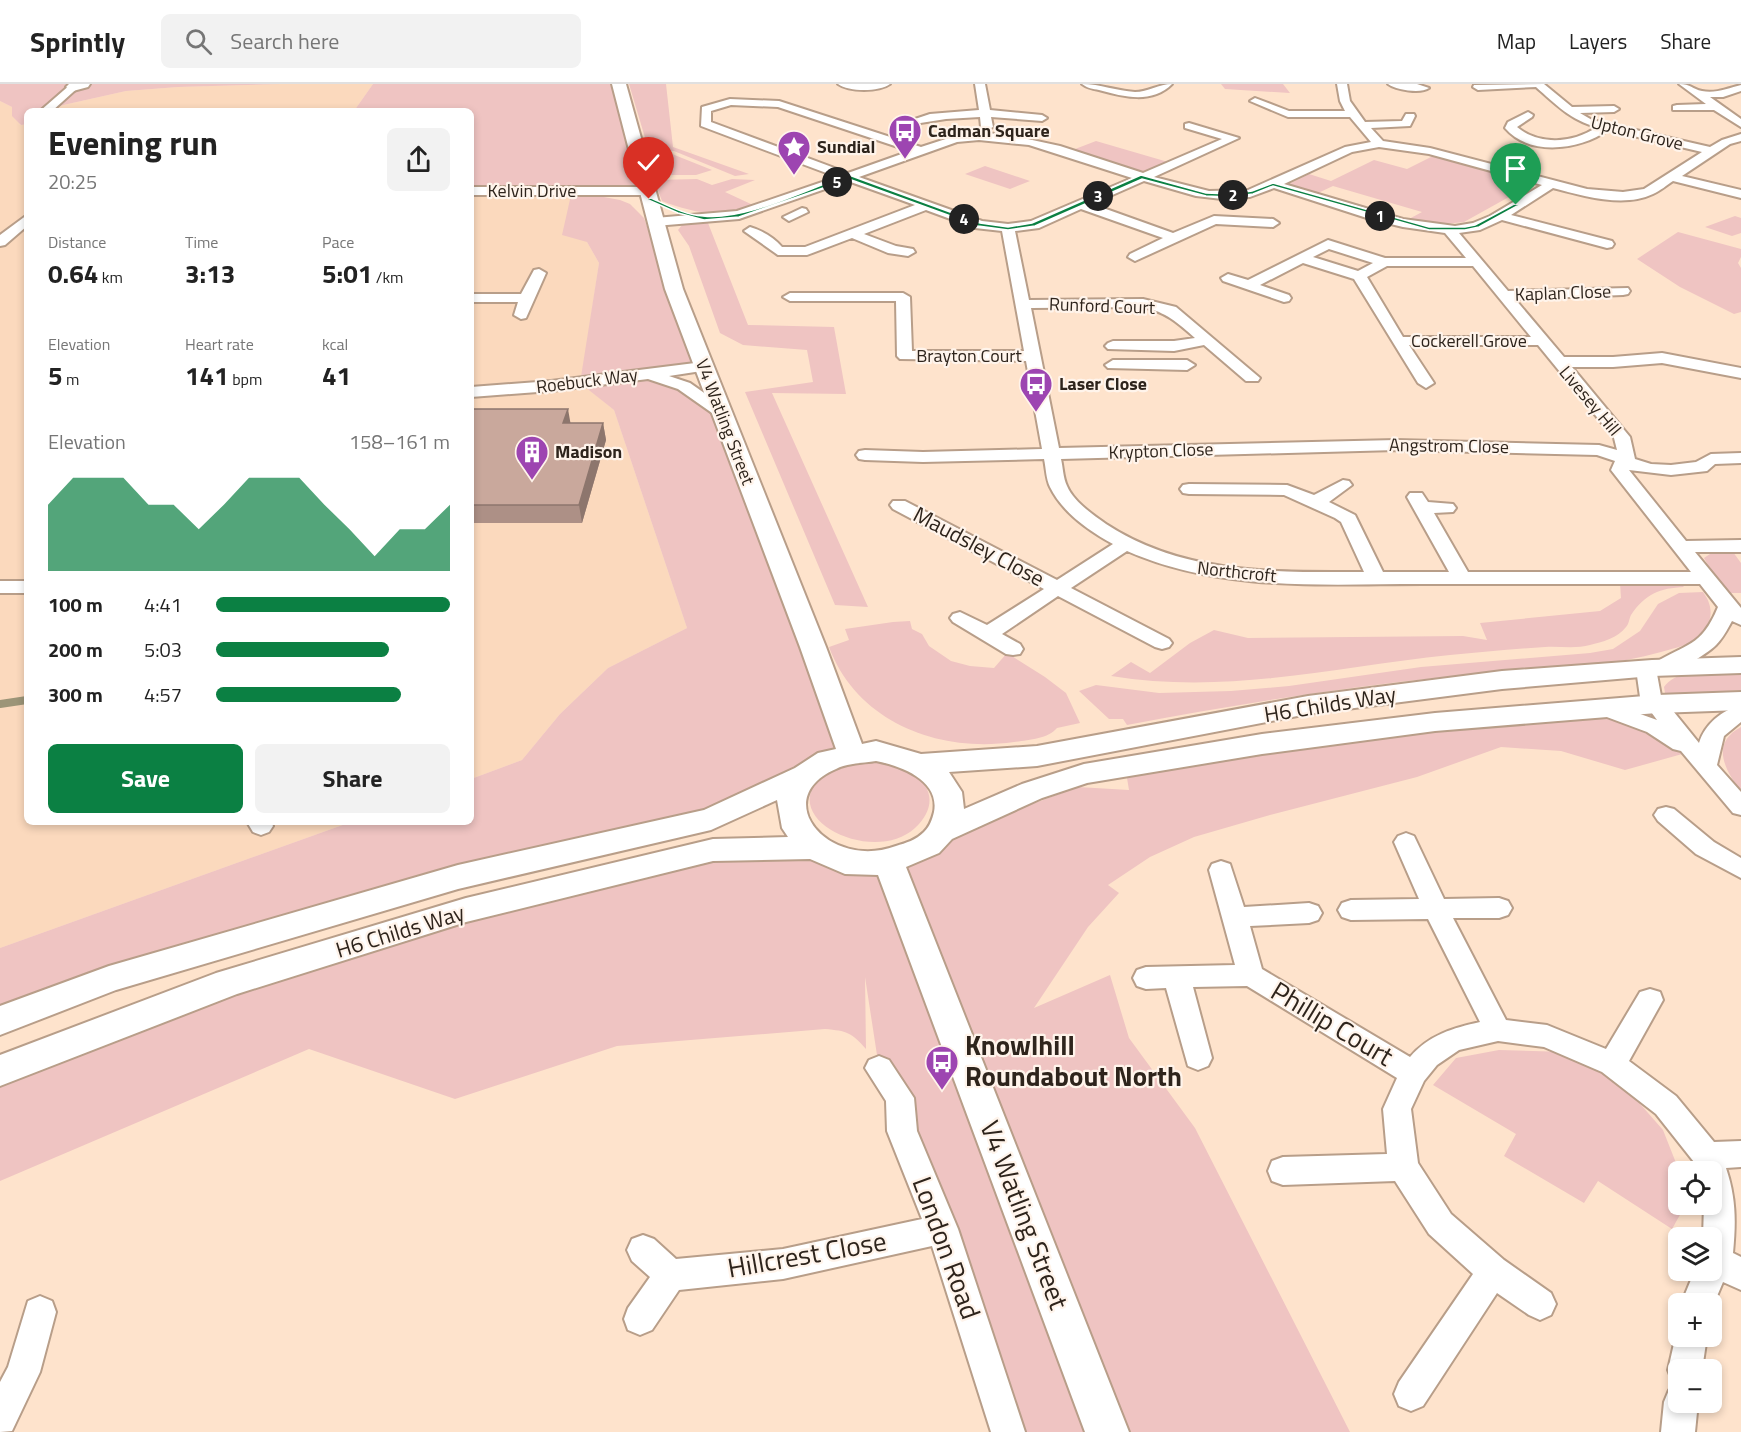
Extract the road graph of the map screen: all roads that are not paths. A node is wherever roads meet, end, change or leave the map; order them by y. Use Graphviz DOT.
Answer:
graph roads {
  1 [pos="619,84"];
  2 [pos="843,84"];
  3 [pos="885,84"];
  4 [pos="980,84"];
  5 [pos="1087,84"];
  6 [pos="1167,84"];
  7 [pos="1342,84"];
  8 [pos="1393,84"];
  9 [pos="1538,84"];
  10 [pos="1684,84"];
  11 [pos="78,85"];
  12 [pos="1478,87"];
  13 [pos="1424,88"];
  14 [pos="1741,88"];
  15 [pos="1699,94"];
  16 [pos="1255,101"];
  17 [pos="1717,107"];
  18 [pos="49,108"];
  19 [pos="1677,108"];
  20 [pos="1569,110"];
  21 [pos="1614,110"];
  22 [pos="986,114"];
  23 [pos="1288,114"];
  24 [pos="1353,114"];
  25 [pos="1042,118"];
  26 [pos="1528,118"];
  27 [pos="1273,120"];
  28 [pos="914,121"];
  29 [pos="1410,123"];
  30 [pos="1741,124"];
  31 [pos="1363,125"];
  32 [pos="1190,126"];
  33 [pos="1606,126"];
  34 [pos="988,135"];
  35 [pos="1741,137"];
  36 [pos="1379,144"];
  37 [pos="922,151"];
  38 [pos="1712,152"];
  39 [pos="849,177"];
  40 [pos="1141,177"];
  41 [pos="1672,177"];
  42 [pos="1273,184"];
  43 [pos="1551,184"];
  44 [pos="474,191"];
  45 [pos="593,191"];
  46 [pos="1741,194"];
  47 [pos="648,195"];
  48 [pos="754,199"];
  49 [pos="1079,204"];
  50 [pos="770,206"];
  51 [pos="927,206"];
  52 [pos="795,214"];
  53 [pos="1498,215"];
  54 [pos="704,218"];
  55 [pos="24,222"];
  56 [pos="1273,223"];
  57 [pos="1008,228"];
  58 [pos="1449,230"];
  59 [pos="750,231"];
  60 [pos="853,234"];
  61 [pos="1174,238"];
  62 [pos="0,242"];
  63 [pos="1607,244"];
  64 [pos="908,252"];
  65 [pos="1135,257"];
  66 [pos="1302,258"];
  67 [pos="1384,262"];
  68 [pos="1478,262"];
  69 [pos="539,273"];
  70 [pos="1359,276"];
  71 [pos="1228,278"];
  72 [pos="1249,285"];
  73 [pos="1623,291"];
  74 [pos="1503,295"];
  75 [pos="790,297"];
  76 [pos="474,298"];
  77 [pos="526,298"];
  78 [pos="1284,298"];
  79 [pos="1022,304"];
  80 [pos="521,315"];
  81 [pos="1206,340"];
  82 [pos="1398,341"];
  83 [pos="1541,341"];
  84 [pos="1113,346"];
  85 [pos="1150,347"];
  86 [pos="905,356"];
  87 [pos="1033,356"];
  88 [pos="1558,362"];
  89 [pos="1113,365"];
  90 [pos="1155,365"];
  91 [pos="1187,365"];
  92 [pos="703,367"];
  93 [pos="1741,373"];
  94 [pos="647,374"];
  95 [pos="906,376"];
  96 [pos="1252,378"];
  97 [pos="1425,383"];
  98 [pos="474,392"];
  99 [pos="721,412"];
  100 [pos="1270,447"];
  101 [pos="1052,454"];
  102 [pos="865,455"];
  103 [pos="1741,458"];
  104 [pos="1625,460"];
  105 [pos="1343,485"];
  106 [pos="1190,489"];
  107 [pos="1317,502"];
  108 [pos="899,505"];
  109 [pos="1447,508"];
  110 [pos="1126,543"];
  111 [pos="1741,546"];
  112 [pos="1681,547"];
  113 [pos="1461,576"];
  114 [pos="1376,577"];
  115 [pos="1706,578"];
  116 [pos="0,586"];
  117 [pos="24,587"];
  118 [pos="1058,588"];
  119 [pos="1735,613"];
  120 [pos="960,618"];
  121 [pos="988,634"];
  122 [pos="1162,643"];
  123 [pos="1013,649"];
  124 [pos="1741,665"];
  125 [pos="1653,668"];
  126 [pos="1741,701"];
  127 [pos="1657,704"];
  128 [pos="1604,708"];
  129 [pos="1741,712"];
  130 [pos="851,752"];
  131 [pos="1699,758"];
  132 [pos="922,765"];
  133 [pos="803,776"];
  134 [pos="1741,807"];
  135 [pos="1666,815"];
  136 [pos="943,831"];
  137 [pos="1406,842"];
  138 [pos="814,848"];
  139 [pos="889,863"];
  140 [pos="1741,869"];
  141 [pos="1221,870"];
  142 [pos="1499,908"];
  143 [pos="1351,910"];
  144 [pos="1436,910"];
  145 [pos="1309,913"];
  146 [pos="1236,917"];
  147 [pos="1251,975"];
  148 [pos="1146,978"];
  149 [pos="1177,978"];
  150 [pos="1650,1000"];
  151 [pos="0,1021"];
  152 [pos="1498,1030"];
  153 [pos="1198,1058"];
  154 [pos="1612,1064"];
  155 [pos="879,1068"];
  156 [pos="0,1071"];
  157 [pos="1413,1073"];
  158 [pos="1741,1154"];
  159 [pos="1707,1156"];
  160 [pos="1403,1167"];
  161 [pos="1283,1171"];
  162 [pos="942,1229"];
  163 [pos="643,1250"];
  164 [pos="1729,1267"];
  165 [pos="1493,1271"];
  166 [pos="670,1275"];
  167 [pos="1707,1293"];
  168 [pos="1540,1304"];
  169 [pos="40,1312"];
  170 [pos="640,1319"];
  171 [pos="1411,1394"];
  172 [pos="1680,1413"];
  173 [pos="0,1419"];
  174 [pos="1008,1432"];
  175 [pos="1107,1432"];
  176 [pos="1678,1432"];
  1 -- 47 [label="street, V4 Watling Street"];
  2 -- 3 [label="street"];
  4 -- 22 [label="street"];
  5 -- 6 [label="street"];
  7 -- 24 [label="street"];
  8 -- 13 [label="street"];
  9 -- 12 [label="street"];
  9 -- 20 [label="street, Upton Grove"];
  10 -- 15 [label="street"];
  11 -- 18 [label="street"];
  14 -- 15 [label="street"];
  15 -- 17 [label="street"];
  16 -- 23 [label="street"];
  17 -- 19 [label="street"];
  17 -- 30 [label="street"];
  20 -- 21 [label="street"];
  20 -- 33 [label="street, Upton Grove"];
  22 -- 25 [label="street"];
  22 -- 28 [label="street"];
  22 -- 34 [label="street"];
  23 -- 24 [label="street"];
  23 -- 27 [label="street"];
  24 -- 31 [label="street"];
  26 -- 33 [label="street"];
  29 -- 31 [label="street"];
  31 -- 36 [label="street"];
  32 -- 40 [label="street"];
  33 -- 38 [label="street, Upton Grove"];
  34 -- 37 [label="street"];
  34 -- 40 [label="street"];
  35 -- 38 [label="street"];
  36 -- 42 [label="street"];
  36 -- 43 [label="street"];
  37 -- 39 [label="street"];
  37 -- 39 [label="street"];
  38 -- 41 [label="street"];
  39 -- 50 [label="street"];
  39 -- 51 [label="street"];
  40 -- 42 [label="street"];
  40 -- 49 [label="street"];
  41 -- 43 [label="street"];
  41 -- 46 [label="street"];
  42 -- 58 [label="street"];
  43 -- 53 [label="street"];
  44 -- 45 [label="street, Kelvin Drive"];
  45 -- 47 [label="street, Kelvin Drive"];
  45 -- 47 [label="street, Kelvin Drive"];
  47 -- 54 [label="street"];
  47 -- 54 [label="street"];
  47 -- 92 [label="street, V4 Watling Street"];
  48 -- 50 [label="street"];
  49 -- 57 [label="street"];
  49 -- 61 [label="street"];
  50 -- 52 [label="street"];
  50 -- 54 [label="street"];
  51 -- 57 [label="street"];
  51 -- 60 [label="street"];
  53 -- 58 [label="street"];
  53 -- 63 [label="street"];
  55 -- 62 [label="street"];
  56 -- 61 [label="street"];
  57 -- 79 [label="street, Northcroft"];
  58 -- 68 [label="street, Livesey Hill"];
  59 -- 60 [label="street"];
  60 -- 64 [label="street"];
  61 -- 65 [label="street"];
  66 -- 67 [label="street"];
  66 -- 70 [label="street"];
  66 -- 72 [label="street"];
  67 -- 68 [label="street"];
  67 -- 70 [label="street"];
  68 -- 74 [label="street, Livesey Hill"];
  69 -- 77 [label="street"];
  70 -- 82 [label="street, Cockerell Grove"];
  71 -- 72 [label="street"];
  72 -- 78 [label="street"];
  73 -- 74 [label="street, Kaplan Close"];
  74 -- 83 [label="street, Livesey Hill"];
  75 -- 86 [label="street, Brayton Court"];
  76 -- 77 [label="street"];
  77 -- 80 [label="street"];
  79 -- 81 [label="street, Runford Court"];
  79 -- 87 [label="street, Northcroft"];
  81 -- 85 [label="street, Runford Court"];
  81 -- 96 [label="street, Runford Court"];
  82 -- 83 [label="street, Cockerell Grove"];
  82 -- 97 [label="street, Cockerell Grove"];
  83 -- 88 [label="street, Livesey Hill"];
  84 -- 85 [label="street, Runford Court"];
  85 -- 90 [label="street, Runford Court"];
  86 -- 87 [label="street, Brayton Court"];
  86 -- 95 [label="street, Brayton Court"];
  87 -- 101 [label="street, Northcroft"];
  88 -- 93 [label="street"];
  88 -- 104 [label="street, Livesey Hill"];
  89 -- 90 [label="street"];
  90 -- 91 [label="street"];
  92 -- 94 [label="street, Roebuck Way"];
  92 -- 99 [label="street, V4 Watling Street"];
  94 -- 98 [label="street, Roebuck Way"];
  94 -- 99 [label="street"];
  99 -- 130 [label="street, V4 Watling Street"];
  100 -- 101 [label="street, Krypton Close"];
  100 -- 104 [label="street, Angstrom Close"];
  101 -- 102 [label="street"];
  101 -- 110 [label="street, Northcroft"];
  103 -- 104 [label="street, Angstrom Close"];
  104 -- 112 [label="street, Livesey Hill"];
  105 -- 107 [label="street"];
  106 -- 107 [label="street"];
  107 -- 114 [label="street"];
  108 -- 118 [label="street, Maudsley Close"];
  109 -- 113 [label="street"];
  110 -- 114 [label="street, Northcroft"];
  110 -- 118 [label="street, Maudsley Close"];
  111 -- 112 [label="street"];
  112 -- 115 [label="street, Livesey Hill"];
  113 -- 114 [label="street, Northcroft"];
  113 -- 115 [label="street, Northcroft"];
  115 -- 119 [label="street, Livesey Hill"];
  116 -- 117 [label="street"];
  118 -- 121 [label="street, Maudsley Close"];
  118 -- 122 [label="street, Maudsley Close"];
  119 -- 125 [label="street, Livesey Hill"];
  120 -- 121 [label="street"];
  121 -- 123 [label="street"];
  124 -- 125 [label="street, H6 Childs Way"];
  125 -- 127 [label="street"];
  125 -- 132 [label="street, H6 Childs Way"];
  126 -- 127 [label="street, H6 Childs Way"];
  127 -- 128 [label="street, H6 Childs Way"];
  127 -- 131 [label="street"];
  128 -- 131 [label="street"];
  128 -- 136 [label="street, H6 Childs Way"];
  129 -- 131 [label="street"];
  130 -- 132 [label="street"];
  130 -- 133 [label="street"];
  131 -- 134 [label="street"];
  132 -- 136 [label="street"];
  133 -- 138 [label="street"];
  133 -- 151 [label="street, H6 Childs Way"];
  135 -- 140 [label="street"];
  136 -- 139 [label="street"];
  137 -- 144 [label="street"];
  138 -- 139 [label="street"];
  138 -- 156 [label="street, H6 Childs Way"];
  139 -- 175 [label="street, V4 Watling Street"];
  141 -- 146 [label="street, Phillip Court"];
  142 -- 144 [label="street"];
  143 -- 144 [label="street"];
  144 -- 152 [label="street"];
  145 -- 146 [label="street"];
  146 -- 147 [label="street, Phillip Court"];
  147 -- 149 [label="street, Phillip Court"];
  147 -- 157 [label="street, Phillip Court"];
  148 -- 149 [label="street, Phillip Court"];
  149 -- 153 [label="street"];
  150 -- 154 [label="street"];
  152 -- 154 [label="street"];
  152 -- 157 [label="street"];
  154 -- 159 [label="street"];
  155 -- 162 [label="street, London Road"];
  157 -- 160 [label="street"];
  158 -- 159 [label="street"];
  159 -- 164 [label="street"];
  160 -- 161 [label="street"];
  160 -- 165 [label="street"];
  162 -- 166 [label="street, Hillcrest Close"];
  162 -- 174 [label="street, London Road"];
  163 -- 166 [label="street"];
  164 -- 167 [label="street"];
  165 -- 168 [label="street"];
  165 -- 171 [label="street"];
  166 -- 170 [label="street"];
  169 -- 173 [label="street"];
  172 -- 176 [label="street"];
}
